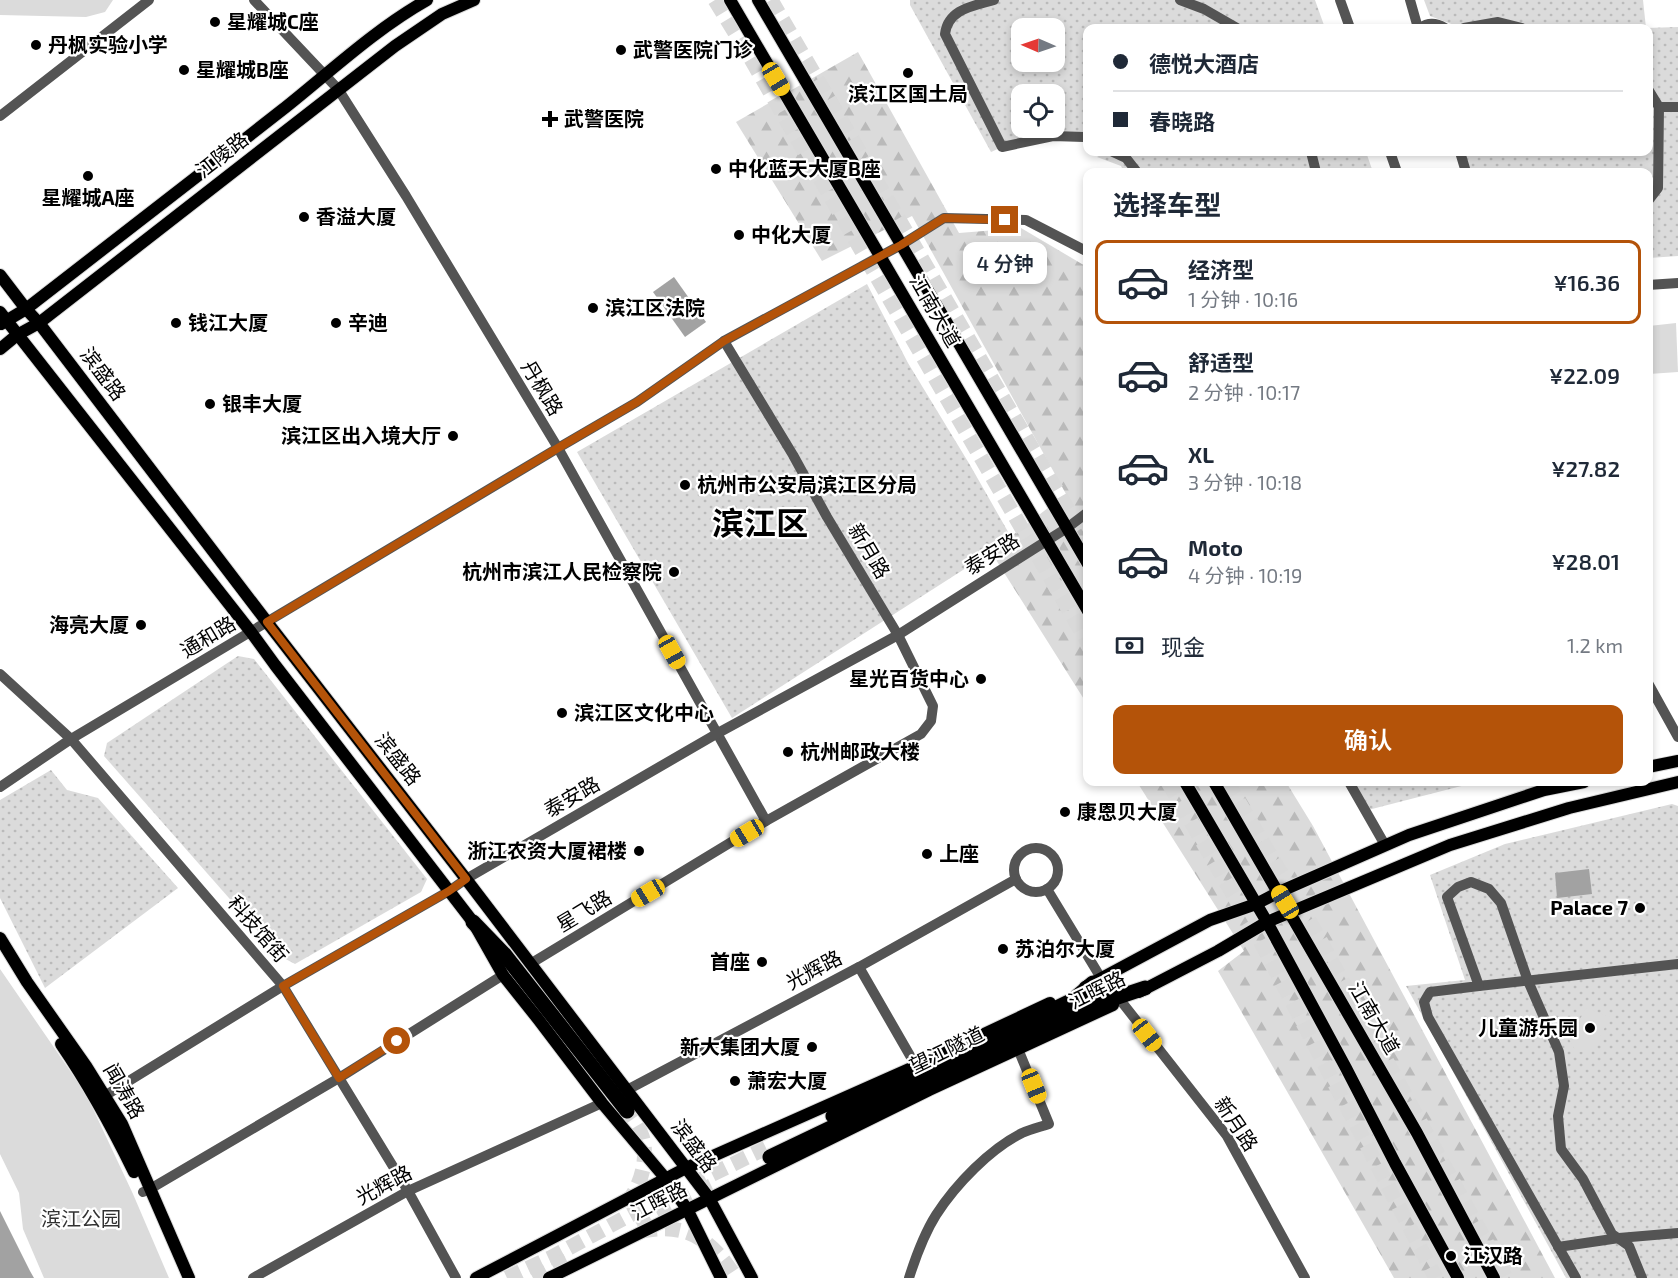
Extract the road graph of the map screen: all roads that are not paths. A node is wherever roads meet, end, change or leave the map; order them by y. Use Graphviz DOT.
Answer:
graph roads {
  1 [pos="149,0"];
  2 [pos="254,0"];
  3 [pos="427,0"];
  4 [pos="474,0"];
  5 [pos="730,0"];
  6 [pos="758,0"];
  7 [pos="994,0"];
  8 [pos="1180,0"];
  9 [pos="1340,0"];
  10 [pos="1410,0"];
  11 [pos="1230,24"];
  12 [pos="1349,24"];
  13 [pos="1418,24"];
  14 [pos="1487,24"];
  15 [pos="1506,24"];
  16 [pos="326,75"];
  17 [pos="338,89"];
  18 [pos="1653,98"];
  19 [pos="1678,107"];
  20 [pos="1659,108"];
  21 [pos="0,116"];
  22 [pos="1083,137"];
  23 [pos="1122,156"];
  24 [pos="1134,168"];
  25 [pos="1653,194"];
  26 [pos="901,245"];
  27 [pos="1083,249"];
  28 [pos="880,256"];
  29 [pos="0,274"];
  30 [pos="1678,283"];
  31 [pos="1653,285"];
  32 [pos="26,309"];
  33 [pos="2,319"];
  34 [pos="39,322"];
  35 [pos="17,335"];
  36 [pos="724,341"];
  37 [pos="0,349"];
  38 [pos="558,448"];
  39 [pos="1083,516"];
  40 [pos="1066,528"];
  41 [pos="1047,540"];
  42 [pos="1083,556"];
  43 [pos="1083,602"];
  44 [pos="267,622"];
  45 [pos="251,632"];
  46 [pos="898,635"];
  47 [pos="0,674"];
  48 [pos="1653,692"];
  49 [pos="931,721"];
  50 [pos="718,733"];
  51 [pos="1678,737"];
  52 [pos="71,739"];
  53 [pos="1678,761"];
  54 [pos="1653,766"];
  55 [pos="1678,782"];
  56 [pos="1187,786"];
  57 [pos="1217,786"];
  58 [pos="1351,786"];
  59 [pos="1564,786"];
  60 [pos="0,787"];
  61 [pos="766,821"];
  62 [pos="1385,845"];
  63 [pos="466,879"];
  64 [pos="1016,879"];
  65 [pos="1047,889"];
  66 [pos="449,891"];
  67 [pos="1279,892"];
  68 [pos="1256,904"];
  69 [pos="1292,913"];
  70 [pos="473,922"];
  71 [pos="1267,922"];
  72 [pos="0,938"];
  73 [pos="0,953"];
  74 [pos="530,964"];
  75 [pos="1678,964"];
  76 [pos="859,967"];
  77 [pos="503,975"];
  78 [pos="1097,980"];
  79 [pos="1528,981"];
  80 [pos="283,986"];
  81 [pos="1479,986"];
  82 [pos="1145,988"];
  83 [pos="1121,1001"];
  84 [pos="1018,1049"];
  85 [pos="916,1066"];
  86 [pos="339,1078"];
  87 [pos="627,1090"];
  88 [pos="101,1098"];
  89 [pos="602,1103"];
  90 [pos="627,1111"];
  91 [pos="686,1168"];
  92 [pos="666,1179"];
  93 [pos="146,1191"];
  94 [pos="408,1191"];
  95 [pos="709,1198"];
  96 [pos="687,1209"];
  97 [pos="1678,1233"];
  98 [pos="1619,1239"];
  99 [pos="1558,1247"];
  100 [pos="180,1278"];
  101 [pos="189,1278"];
  102 [pos="253,1278"];
  103 [pos="456,1278"];
  104 [pos="476,1278"];
  105 [pos="549,1278"];
  106 [pos="721,1278"];
  107 [pos="752,1278"];
  108 [pos="909,1278"];
  109 [pos="1305,1278"];
  110 [pos="1458,1278"];
  111 [pos="1494,1278"];
  112 [pos="1575,1278"];
  113 [pos="1642,1278"];
  1 -- 21 [label="street"];
  2 -- 16 [label="street, 丹枫路"];
  3 -- 16 [label="main road, 江陵路"];
  4 -- 17 [label="main road, 江陵路"];
  5 -- 28 [label="main road, 江南大道"];
  6 -- 26 [label="main road, 江南大道"];
  7 -- 22 [label="street"];
  8 -- 11 [label="street"];
  9 -- 12 [label="street"];
  10 -- 13 [label="street"];
  14 -- 15 [label="street"];
  16 -- 17 [label="street, 丹枫路"];
  16 -- 32 [label="main road, 江陵路"];
  17 -- 34 [label="main road, 江陵路"];
  17 -- 38 [label="street, 丹枫路"];
  18 -- 20 [label="street"];
  19 -- 20 [label="street"];
  20 -- 25 [label="street"];
  23 -- 24 [label="street"];
  26 -- 27 [label="street, 通和路"];
  26 -- 28 [label="street, 通和路"];
  26 -- 40 [label="main road, 江南大道"];
  28 -- 36 [label="street, 通和路"];
  28 -- 41 [label="main road, 江南大道"];
  29 -- 32 [label="main road, 滨盛路"];
  30 -- 31 [label="street"];
  32 -- 33 [label="main road, 江陵路"];
  32 -- 34 [label="main road, 滨盛路"];
  33 -- 35 [label="main road, 滨盛路"];
  34 -- 35 [label="main road, 江陵路"];
  34 -- 44 [label="main road, 滨盛路"];
  35 -- 37 [label="main road, 江陵路"];
  35 -- 45 [label="main road, 滨盛路"];
  36 -- 38 [label="street, 通和路"];
  36 -- 46 [label="street, 新月路"];
  38 -- 44 [label="street, 通和路"];
  38 -- 50 [label="street, 丹枫路"];
  39 -- 40 [label="street, 泰安路"];
  40 -- 41 [label="street, 泰安路"];
  40 -- 42 [label="main road, 江南大道"];
  41 -- 43 [label="main road, 江南大道"];
  41 -- 46 [label="street, 泰安路"];
  44 -- 45 [label="street, 通和路"];
  44 -- 63 [label="main road, 滨盛路"];
  45 -- 52 [label="street, 通和路"];
  45 -- 66 [label="main road, 滨盛路"];
  46 -- 49 [label="street, 新月路"];
  46 -- 50 [label="street, 泰安路"];
  47 -- 52 [label="street, 科技馆街"];
  48 -- 51 [label="street"];
  49 -- 61 [label="street, 星飞路"];
  50 -- 61 [label="street, 丹枫路"];
  50 -- 63 [label="street, 泰安路"];
  52 -- 60 [label="street, 通和路"];
  52 -- 80 [label="street, 科技馆街"];
  53 -- 54 [label="main road"];
  55 -- 69 [label="main road, 江晖路"];
  56 -- 68 [label="main road"];
  57 -- 67 [label="main road, 江南大道"];
  58 -- 62 [label="street"];
  59 -- 62 [label="main road, 江晖路"];
  61 -- 74 [label="street, 星飞路"];
  62 -- 67 [label="main road, 江晖路"];
  63 -- 66 [label="street, 泰安路"];
  63 -- 74 [label="main road, 滨盛路"];
  64 -- 65 [label="street"];
  64 -- 65 [label="street"];
  64 -- 76 [label="street, 光辉路"];
  65 -- 78 [label="street"];
  66 -- 70 [label="main road, 滨盛路"];
  66 -- 80 [label="street, 泰安路"];
  67 -- 68 [label="main road, 江晖路"];
  67 -- 69 [label="main road, 江南大道"];
  68 -- 71 [label="main road"];
  68 -- 78 [label="main road, 江晖路"];
  69 -- 71 [label="main road, 江晖路"];
  69 -- 111 [label="main road, 江南大道"];
  70 -- 77 [label="main road, 滨盛路"];
  70 -- 90 [label="highway"];
  71 -- 82 [label="main road, 江晖路"];
  71 -- 110 [label="main road"];
  72 -- 88 [label="main road, 闻涛路"];
  73 -- 88 [label="main road, 闻涛路"];
  74 -- 87 [label="main road, 滨盛路"];
  75 -- 79 [label="street"];
  76 -- 85 [label="street"];
  76 -- 87 [label="street, 光辉路"];
  77 -- 86 [label="street"];
  77 -- 89 [label="main road, 滨盛路"];
  78 -- 82 [label="highway, 望江隧道"];
  78 -- 85 [label="main road, 江晖路"];
  79 -- 81 [label="street"];
  79 -- 81 [label="street"];
  79 -- 98 [label="street"];
  80 -- 86 [label="street, 科技馆街"];
  80 -- 88 [label="street, 泰安路"];
  81 -- 99 [label="street"];
  82 -- 83 [label="main road, 江晖路"];
  83 -- 84 [label="main road, 江晖路"];
  83 -- 109 [label="street, 新月路"];
  84 -- 95 [label="main road, 江晖路"];
  84 -- 108 [label="street"];
  85 -- 91 [label="main road, 江晖路"];
  86 -- 93 [label="street"];
  86 -- 94 [label="street, 科技馆街"];
  87 -- 91 [label="main road, 滨盛路"];
  88 -- 93 [label="main road, 闻涛路"];
  89 -- 92 [label="main road, 滨盛路"];
  89 -- 94 [label="street, 光辉路"];
  91 -- 92 [label="main road, 江晖路"];
  91 -- 95 [label="main road, 滨盛路"];
  92 -- 96 [label="main road, 滨盛路"];
  92 -- 104 [label="main road, 江晖路"];
  93 -- 100 [label="main road, 闻涛路"];
  93 -- 101 [label="main road, 闻涛路"];
  94 -- 102 [label="street, 光辉路"];
  94 -- 103 [label="street, 科技馆街"];
  95 -- 96 [label="main road, 江晖路"];
  95 -- 107 [label="main road, 滨盛路"];
  96 -- 105 [label="main road, 江晖路"];
  96 -- 106 [label="main road, 滨盛路"];
  97 -- 98 [label="street"];
  98 -- 99 [label="street"];
  98 -- 113 [label="street"];
  99 -- 112 [label="street"];
}
